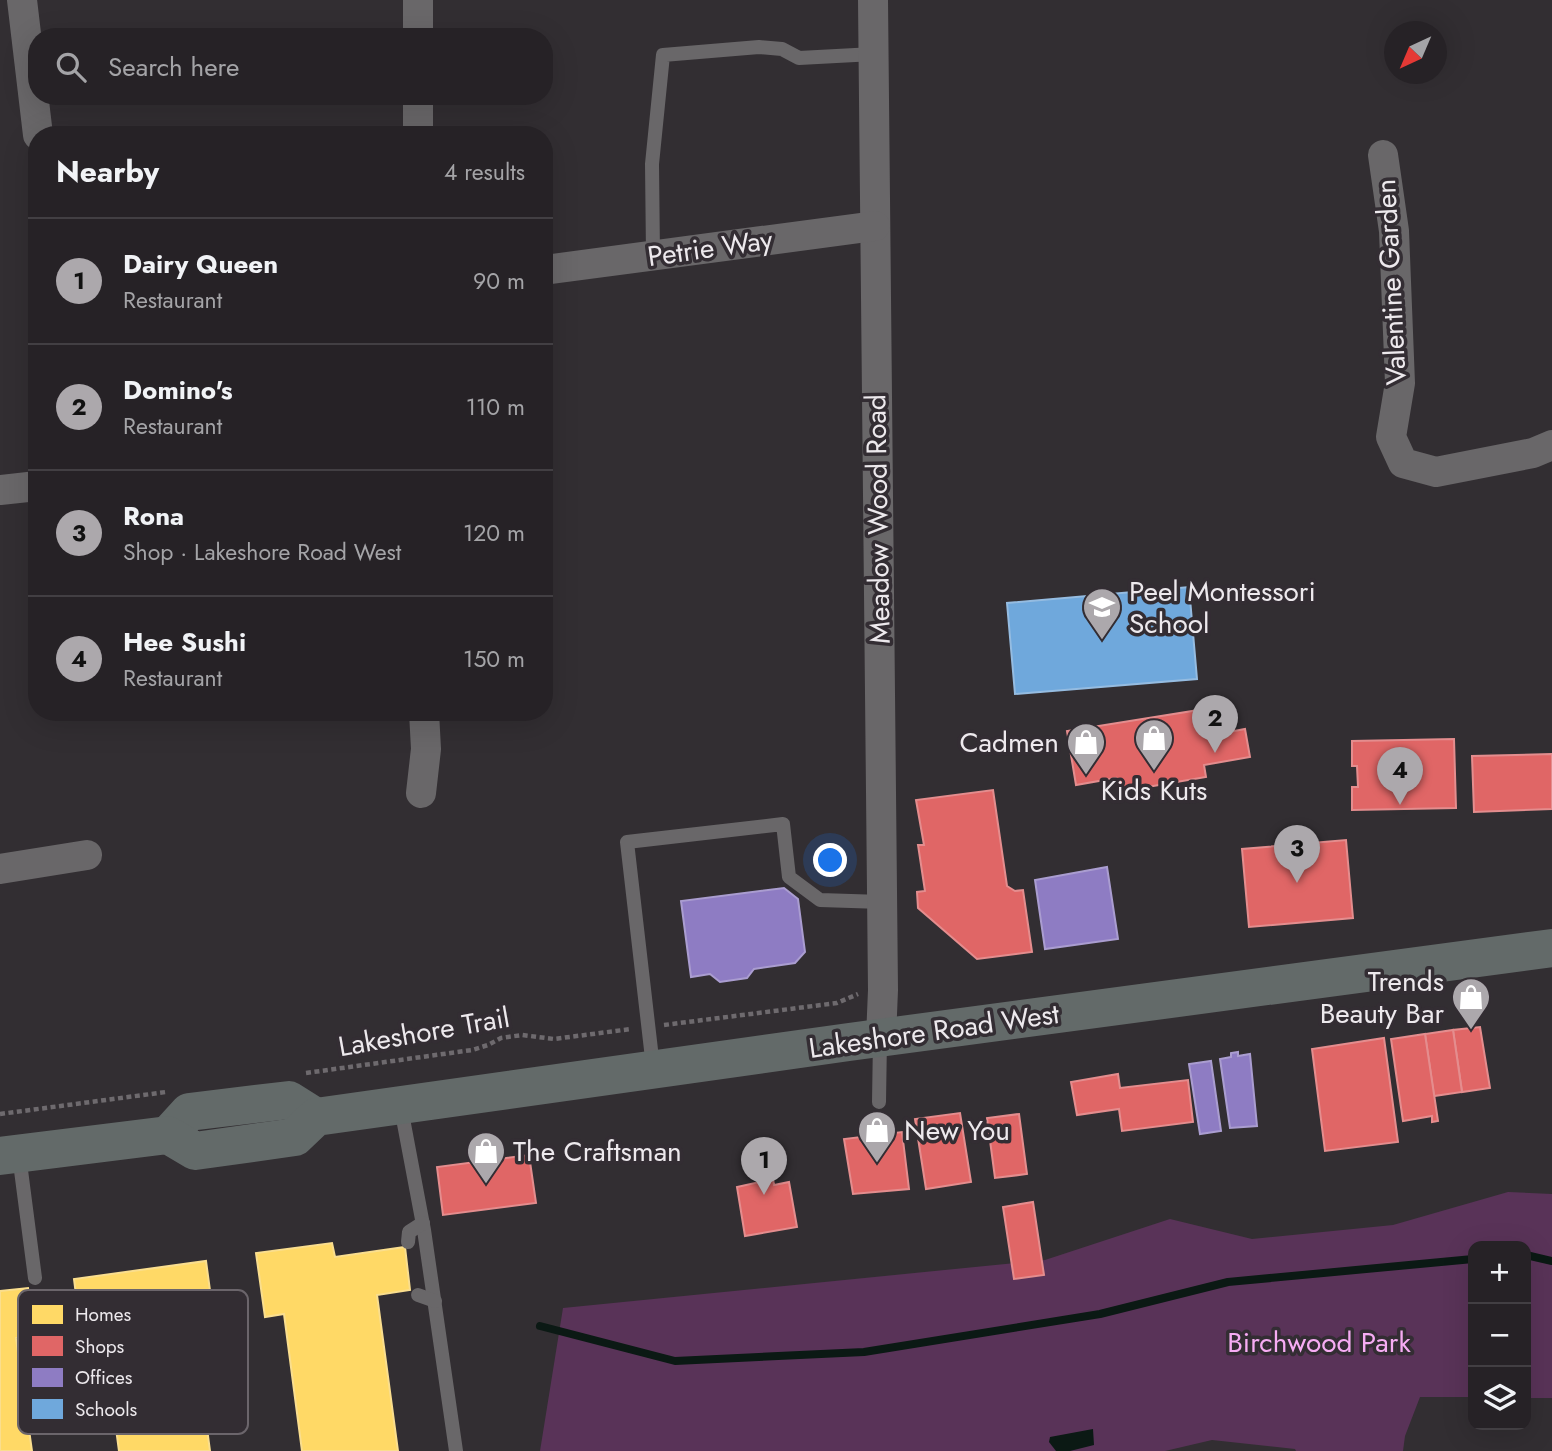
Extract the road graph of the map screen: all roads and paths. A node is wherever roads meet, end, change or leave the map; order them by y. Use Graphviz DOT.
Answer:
graph roads {
  1 [pos="22,0"];
  2 [pos="418,0"];
  3 [pos="873,0"];
  4 [pos="418,28"];
  5 [pos="28,51"];
  6 [pos="874,54"];
  7 [pos="34,105"];
  8 [pos="418,105"];
  9 [pos="37,126"];
  10 [pos="418,126"];
  11 [pos="1383,155"];
  12 [pos="875,226"];
  13 [pos="653,255"];
  14 [pos="553,269"];
  15 [pos="1552,445"];
  16 [pos="28,487"];
  17 [pos="0,490"];
  18 [pos="424,721"];
  19 [pos="421,793"];
  20 [pos="87,855"];
  21 [pos="0,869"];
  22 [pos="882,902"];
  23 [pos="1552,948"];
  24 [pos="854,995"];
  25 [pos="647,1027"];
  26 [pos="881,1038"];
  27 [pos="654,1070"];
  28 [pos="294,1074"];
  29 [pos="170,1091"];
  30 [pos="879,1102"];
  31 [pos="401,1107"];
  32 [pos="0,1114"];
  33 [pos="9,1155"];
  34 [pos="423,1223"];
  35 [pos="408,1242"];
  36 [pos="35,1278"];
  37 [pos="418,1295"];
  38 [pos="435,1301"];
  39 [pos="456,1451"];
  1 -- 5 [label="street"];
  2 -- 4 [label="street"];
  3 -- 6 [label="street, Meadow Wood Road"];
  6 -- 12 [label="street, Meadow Wood Road"];
  6 -- 13 [label="lane"];
  7 -- 9 [label="street"];
  8 -- 10 [label="street"];
  11 -- 15 [label="street, Valentine Garden"];
  12 -- 13 [label="street, Petrie Way"];
  12 -- 22 [label="street, Meadow Wood Road"];
  13 -- 14 [label="street, Petrie Way"];
  16 -- 17 [label="street"];
  18 -- 19 [label="street"];
  20 -- 21 [label="street"];
  22 -- 25 [label="lane"];
  22 -- 26 [label="street, Meadow Wood Road"];
  23 -- 26 [label="main road, Lakeshore Road West"];
  24 -- 25 [label="path, Lakeshore Trail"];
  25 -- 27 [label="lane"];
  25 -- 28 [label="path, Lakeshore Trail"];
  26 -- 27 [label="main road, Lakeshore Road West"];
  26 -- 30 [label="lane"];
  27 -- 31 [label="main road, Lakeshore Road West"];
  29 -- 32 [label="path"];
  31 -- 33 [label="main road, Lakeshore Road West"];
  31 -- 34 [label="lane"];
  33 -- 36 [label="lane"];
  34 -- 35 [label="lane"];
  34 -- 38 [label="lane"];
  37 -- 38 [label="lane"];
  38 -- 39 [label="lane"];
}
